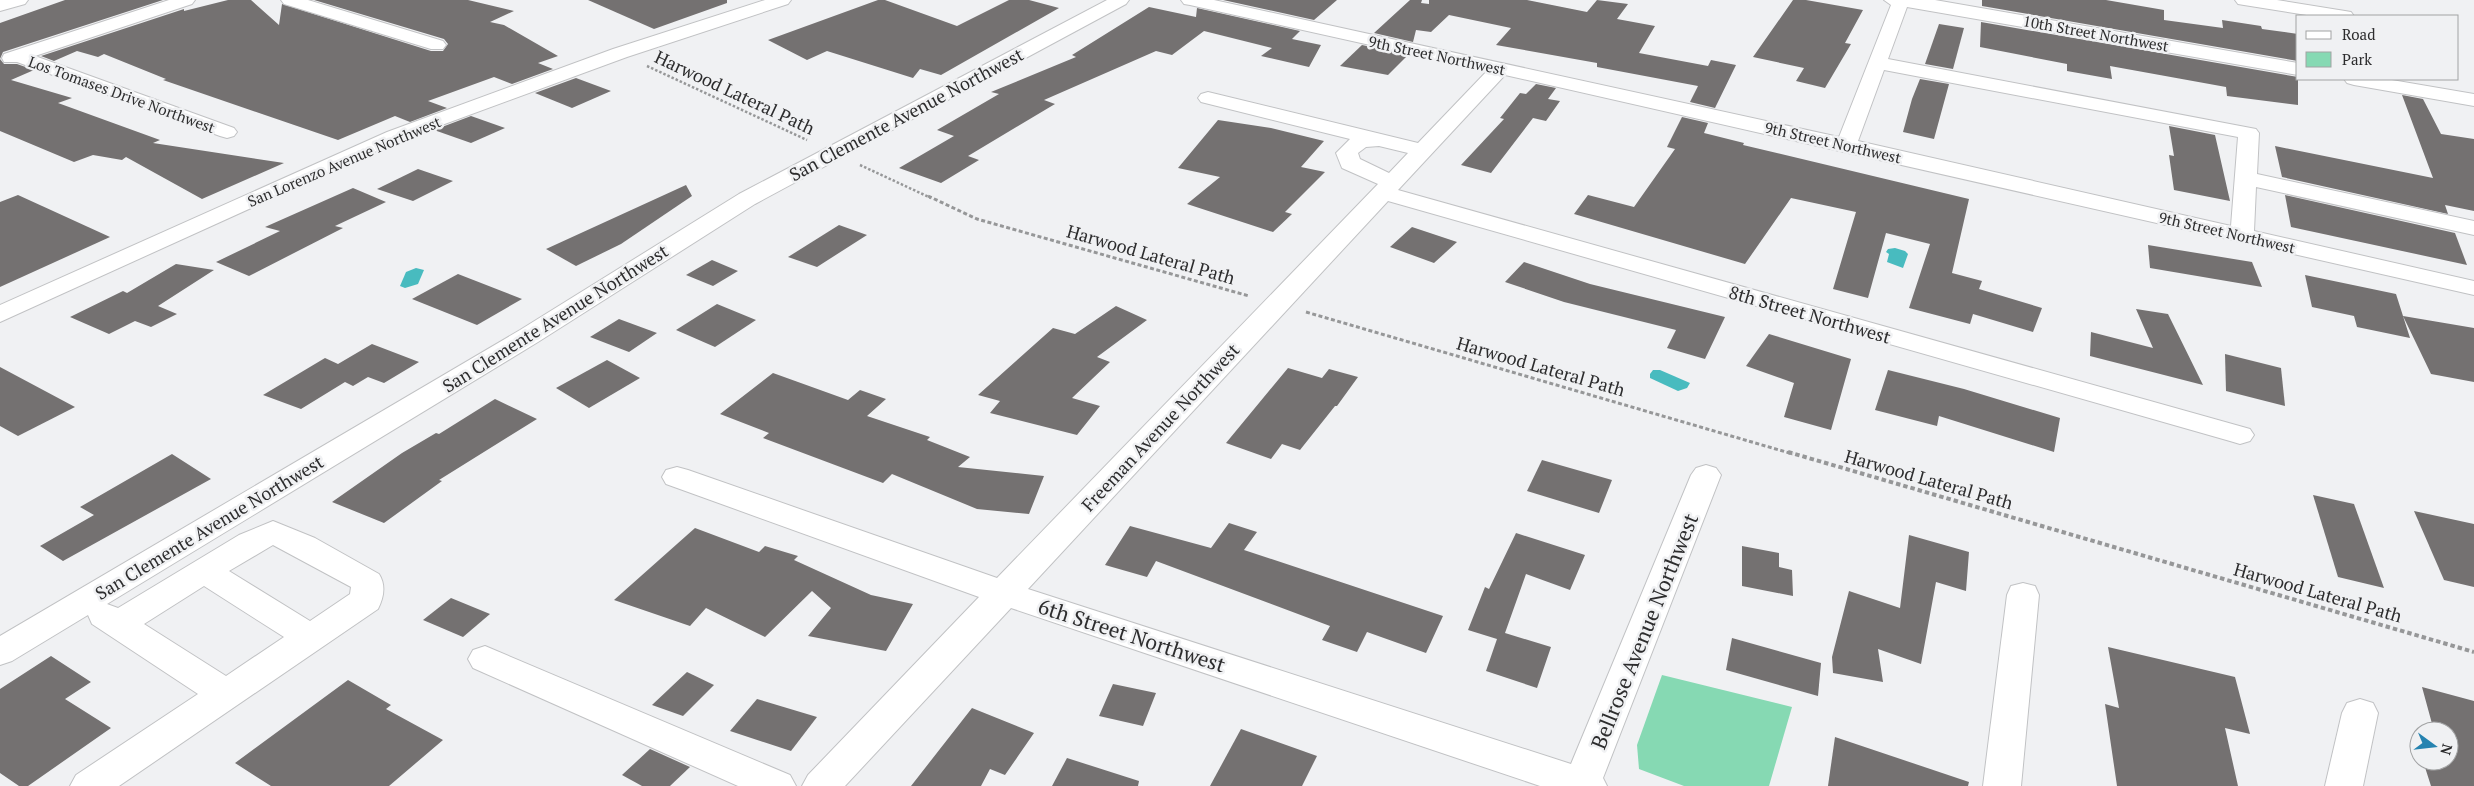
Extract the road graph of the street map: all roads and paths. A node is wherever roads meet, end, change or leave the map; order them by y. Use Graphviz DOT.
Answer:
graph roads {
  1 [pos="19,0"];
  2 [pos="186,0"];
  3 [pos="290,0"];
  4 [pos="780,0"];
  5 [pos="1120,0"];
  6 [pos="1190,0"];
  7 [pos="1898,0"];
  8 [pos="2244,0"];
  9 [pos="0,6"];
  10 [pos="2339,15"];
  11 [pos="437,45"];
  12 [pos="620,53"];
  13 [pos="8,59"];
  14 [pos="1877,63"];
  15 [pos="1500,68"];
  16 [pos="2296,69"];
  17 [pos="2365,80"];
  18 [pos="2411,84"];
  19 [pos="1208,98"];
  20 [pos="2474,100"];
  21 [pos="227,132"];
  22 [pos="1377,140"];
  23 [pos="1846,144"];
  24 [pos="1421,150"];
  25 [pos="834,153"];
  26 [pos="2246,178"];
  27 [pos="1386,187"];
  28 [pos="2474,228"];
  29 [pos="2242,235"];
  30 [pos="2474,288"];
  31 [pos="1277,303"];
  32 [pos="0,314"];
  33 [pos="2240,435"];
  34 [pos="1706,475"];
  35 [pos="677,477"];
  36 [pos="204,571"];
  37 [pos="1004,593"];
  38 [pos="2023,596"];
  39 [pos="84,602"];
  40 [pos="117,624"];
  41 [pos="310,637"];
  42 [pos="0,652"];
  43 [pos="2474,652"];
  44 [pos="485,659"];
  45 [pos="226,694"];
  46 [pos="2360,712"];
  47 [pos="1584,785"];
  48 [pos="89,786"];
  49 [pos="777,786"];
  50 [pos="821,786"];
  51 [pos="2002,786"];
  52 [pos="2344,786"];
  1 -- 9 [label="street"];
  2 -- 13 [label="street"];
  3 -- 11 [label="street"];
  4 -- 12 [label="street, San Lorenzo Avenue Northwest"];
  5 -- 25 [label="street, San Clemente Avenue Northwest"];
  6 -- 15 [label="street, 9th Street Northwest"];
  7 -- 14 [label="street"];
  7 -- 16 [label="street, 10th Street Northwest"];
  8 -- 10 [label="street"];
  12 -- 25 [label="path, Harwood Lateral Path"];
  12 -- 32 [label="street, San Lorenzo Avenue Northwest"];
  13 -- 21 [label="street, Los Tomases Drive Northwest"];
  14 -- 23 [label="street"];
  14 -- 26 [label="street"];
  15 -- 23 [label="street, 9th Street Northwest"];
  15 -- 24 [label="street, Freeman Avenue Northwest"];
  17 -- 18 [label="street"];
  18 -- 20 [label="street"];
  19 -- 22 [label="street"];
  22 -- 24 [label="street"];
  22 -- 27 [label="street, 8th Street Northwest"];
  23 -- 29 [label="street, 9th Street Northwest"];
  24 -- 27 [label="street, Freeman Avenue Northwest"];
  25 -- 31 [label="path, Harwood Lateral Path"];
  25 -- 39 [label="street, San Clemente Avenue Northwest"];
  26 -- 28 [label="street"];
  26 -- 29 [label="street"];
  27 -- 31 [label="street, Freeman Avenue Northwest"];
  27 -- 33 [label="street, 8th Street Northwest"];
  29 -- 30 [label="street, 9th Street Northwest"];
  31 -- 37 [label="street, Freeman Avenue Northwest"];
  31 -- 43 [label="path, Harwood Lateral Path"];
  34 -- 47 [label="street, Bellrose Avenue Northwest"];
  35 -- 37 [label="street, 6th Street Northwest"];
  36 -- 40 [label="street"];
  36 -- 41 [label="street"];
  36 -- 41 [label="street"];
  37 -- 47 [label="street, 6th Street Northwest"];
  37 -- 50 [label="street, Freeman Avenue Northwest"];
  38 -- 51 [label="street"];
  39 -- 40 [label="street"];
  39 -- 42 [label="street, San Clemente Avenue Northwest"];
  40 -- 45 [label="street"];
  41 -- 45 [label="street"];
  44 -- 49 [label="street"];
  45 -- 48 [label="street"];
  46 -- 52 [label="street"];
}
